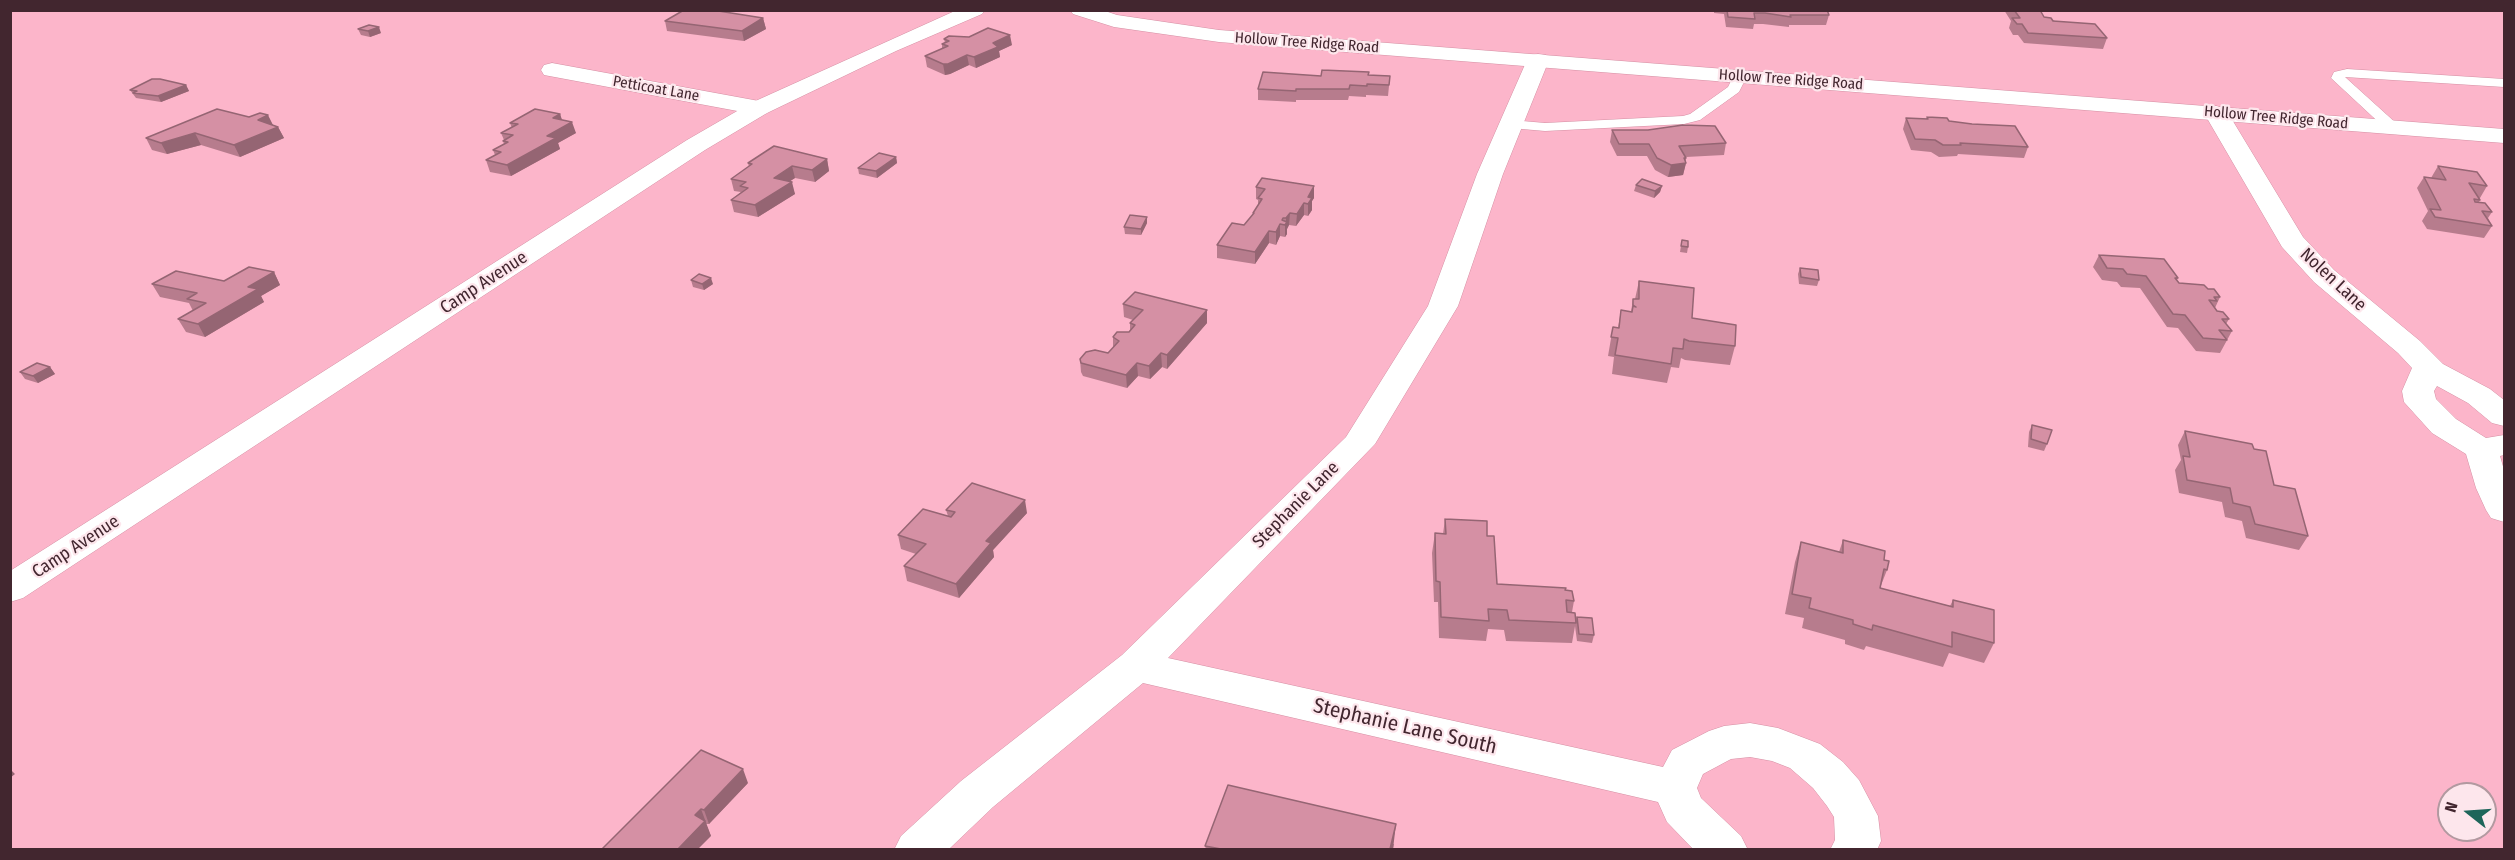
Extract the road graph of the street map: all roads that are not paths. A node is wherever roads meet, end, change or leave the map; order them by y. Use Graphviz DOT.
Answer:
graph roads {
  1 [pos="975,10"];
  2 [pos="1080,10"];
  3 [pos="1538,60"];
  4 [pos="552,70"];
  5 [pos="1740,76"];
  6 [pos="2505,83"];
  7 [pos="759,108"];
  8 [pos="2216,113"];
  9 [pos="1511,124"];
  10 [pos="2392,127"];
  11 [pos="2505,136"];
  12 [pos="2432,371"];
  13 [pos="2505,416"];
  14 [pos="2493,447"];
  15 [pos="2505,510"];
  16 [pos="10,589"];
  17 [pos="1136,666"];
  18 [pos="1675,788"];
  19 [pos="917,849"];
  20 [pos="1725,849"];
  21 [pos="1853,849"];
  1 -- 7 [label="street, Camp Avenue"];
  2 -- 3 [label="street, Hollow Tree Ridge Road"];
  3 -- 5 [label="street, Hollow Tree Ridge Road"];
  3 -- 9 [label="street, Stephanie Lane"];
  4 -- 7 [label="street, Petticoat Lane"];
  5 -- 8 [label="street, Hollow Tree Ridge Road"];
  5 -- 9 [label="lane"];
  6 -- 10 [label="lane"];
  7 -- 16 [label="street, Camp Avenue"];
  8 -- 10 [label="street, Hollow Tree Ridge Road"];
  8 -- 12 [label="street, Nolen Lane"];
  9 -- 17 [label="street, Stephanie Lane"];
  10 -- 11 [label="street, Hollow Tree Ridge Road"];
  12 -- 13 [label="street, Nolen Lane"];
  12 -- 14 [label="street"];
  14 -- 15 [label="street"];
  17 -- 18 [label="street, Stephanie Lane South"];
  17 -- 19 [label="street, Stephanie Lane"];
  18 -- 20 [label="street"];
  18 -- 21 [label="street"];
}
